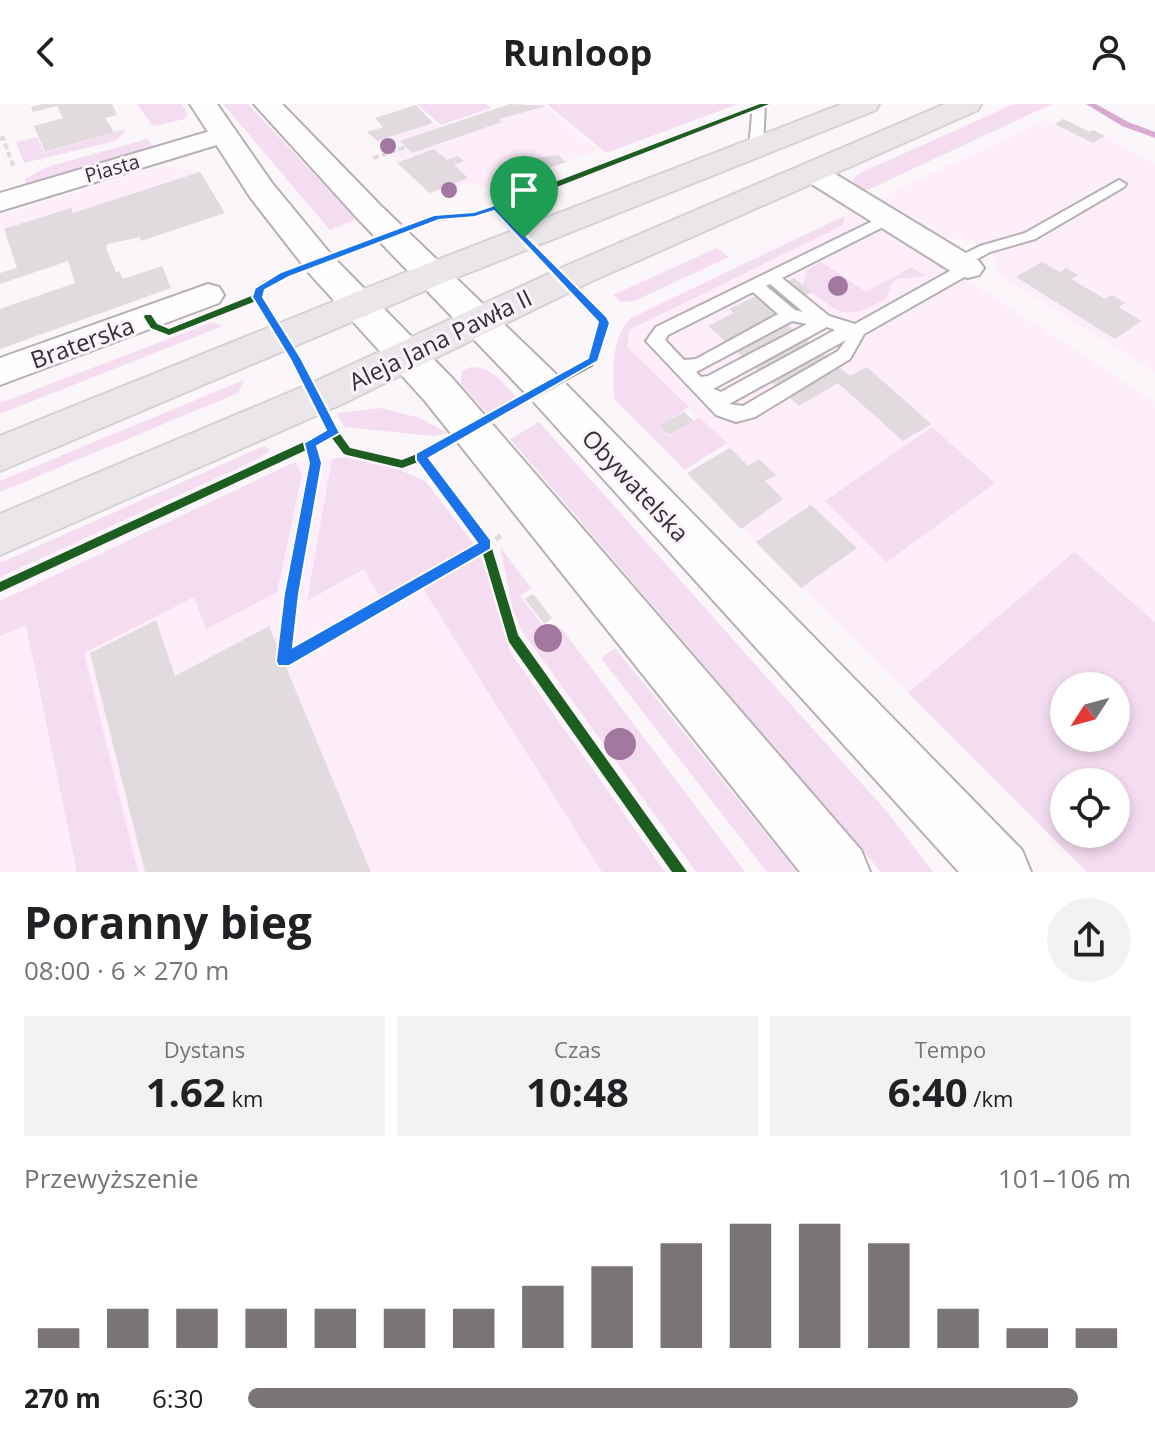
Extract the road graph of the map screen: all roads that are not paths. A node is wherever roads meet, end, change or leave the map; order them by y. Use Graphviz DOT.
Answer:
graph roads {
  1 [pos="203,104"];
  2 [pos="267,104"];
  3 [pos="759,104"];
  4 [pos="866,104"];
  5 [pos="968,104"];
  6 [pos="224,135"];
  7 [pos="756,148"];
  8 [pos="812,172"];
  9 [pos="1119,184"];
  10 [pos="0,202"];
  11 [pos="888,219"];
  12 [pos="963,266"];
  13 [pos="431,275"];
  14 [pos="771,277"];
  15 [pos="755,285"];
  16 [pos="208,295"];
  17 [pos="359,306"];
  18 [pos="790,315"];
  19 [pos="825,321"];
  20 [pos="477,322"];
  21 [pos="857,331"];
  22 [pos="406,356"];
  23 [pos="679,367"];
  24 [pos="0,372"];
  25 [pos="696,384"];
  26 [pos="0,454"];
  27 [pos="0,535"];
  28 [pos="839,872"];
  29 [pos="1000,872"];
  1 -- 6 [label="main road"];
  2 -- 13 [label="main road, Obywatelska"];
  3 -- 7 [label="lane"];
  4 -- 7 [label="main road"];
  5 -- 8 [label="main road, Aleja Jana Pawła II"];
  6 -- 10 [label="street, Piasta"];
  6 -- 17 [label="main road"];
  7 -- 13 [label="main road"];
  8 -- 11 [label="street"];
  8 -- 20 [label="main road, Aleja Jana Pawła II"];
  9 -- 12 [label="lane"];
  11 -- 12 [label="street"];
  11 -- 14 [label="lane"];
  12 -- 21 [label="lane"];
  13 -- 17 [label="main road"];
  13 -- 20 [label="main road, Obywatelska"];
  14 -- 15 [label="lane"];
  14 -- 19 [label="lane"];
  15 -- 18 [label="lane"];
  15 -- 23 [label="lane"];
  16 -- 24 [label="street, Braterska"];
  17 -- 22 [label="main road"];
  17 -- 26 [label="main road"];
  18 -- 19 [label="lane"];
  18 -- 23 [label="lane"];
  19 -- 21 [label="lane"];
  19 -- 25 [label="lane"];
  20 -- 22 [label="main road, Aleja Jana Pawła II"];
  20 -- 29 [label="main road, Obywatelska"];
  21 -- 25 [label="lane"];
  22 -- 27 [label="main road, Aleja Jana Pawła II"];
  22 -- 28 [label="main road"];
  23 -- 25 [label="lane"];
}
